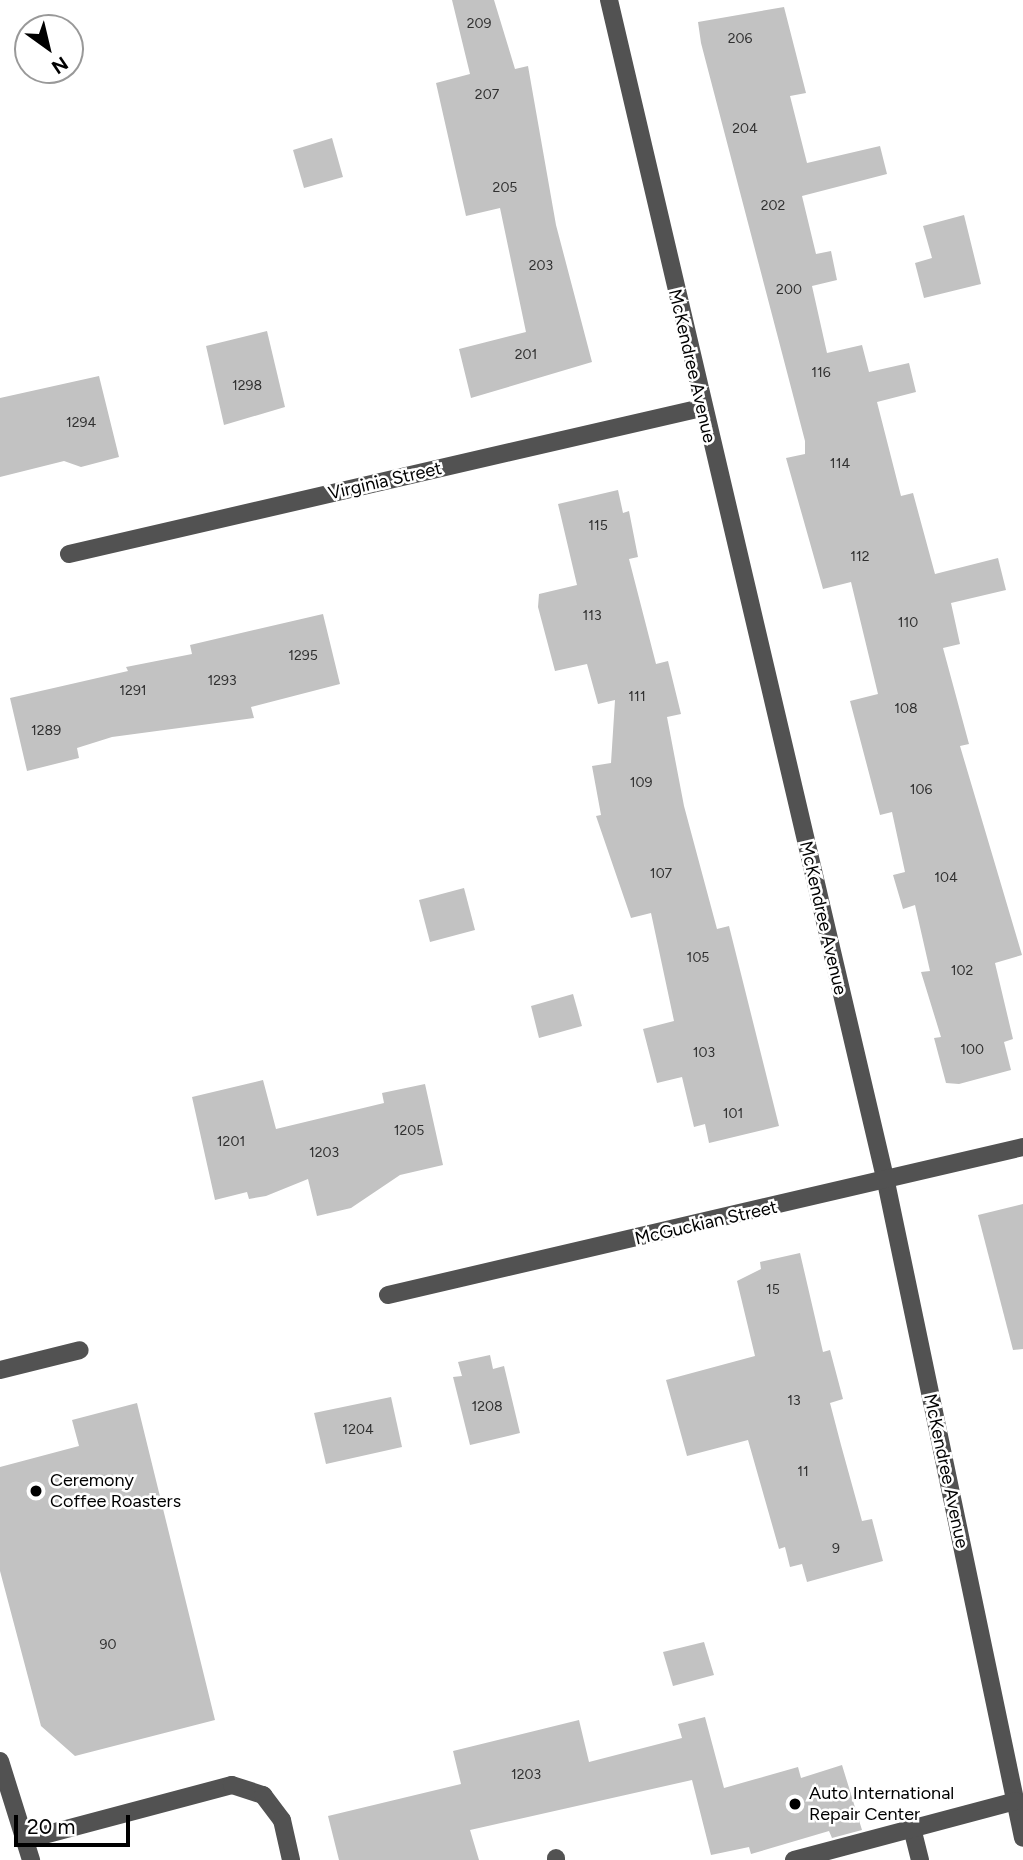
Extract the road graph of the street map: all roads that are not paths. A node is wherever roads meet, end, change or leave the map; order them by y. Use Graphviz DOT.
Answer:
graph roads {
  1 [pos="609,0"];
  2 [pos="701,408"];
  3 [pos="69,554"];
  4 [pos="1023,1147"];
  5 [pos="886,1182"];
  6 [pos="388,1295"];
  7 [pos="80,1350"];
  8 [pos="0,1370"];
  9 [pos="0,1761"];
  10 [pos="1015,1801"];
  11 [pos="912,1828"];
  12 [pos="1023,1838"];
  13 [pos="25,1840"];
  14 [pos="31,1860"];
  15 [pos="291,1860"];
  16 [pos="794,1860"];
  17 [pos="920,1860"];
  1 -- 2 [label="street, McKendree Avenue"];
  2 -- 3 [label="street, Virginia Street"];
  2 -- 5 [label="street, McKendree Avenue"];
  4 -- 5 [label="street, McGuckian Street"];
  5 -- 6 [label="street, McGuckian Street"];
  5 -- 10 [label="street, McKendree Avenue"];
  7 -- 8 [label="street"];
  9 -- 13 [label="street"];
  10 -- 11 [label="street"];
  10 -- 12 [label="street, McKendree Avenue"];
  11 -- 16 [label="street"];
  11 -- 17 [label="street"];
  13 -- 14 [label="street"];
  13 -- 15 [label="street"];
}
